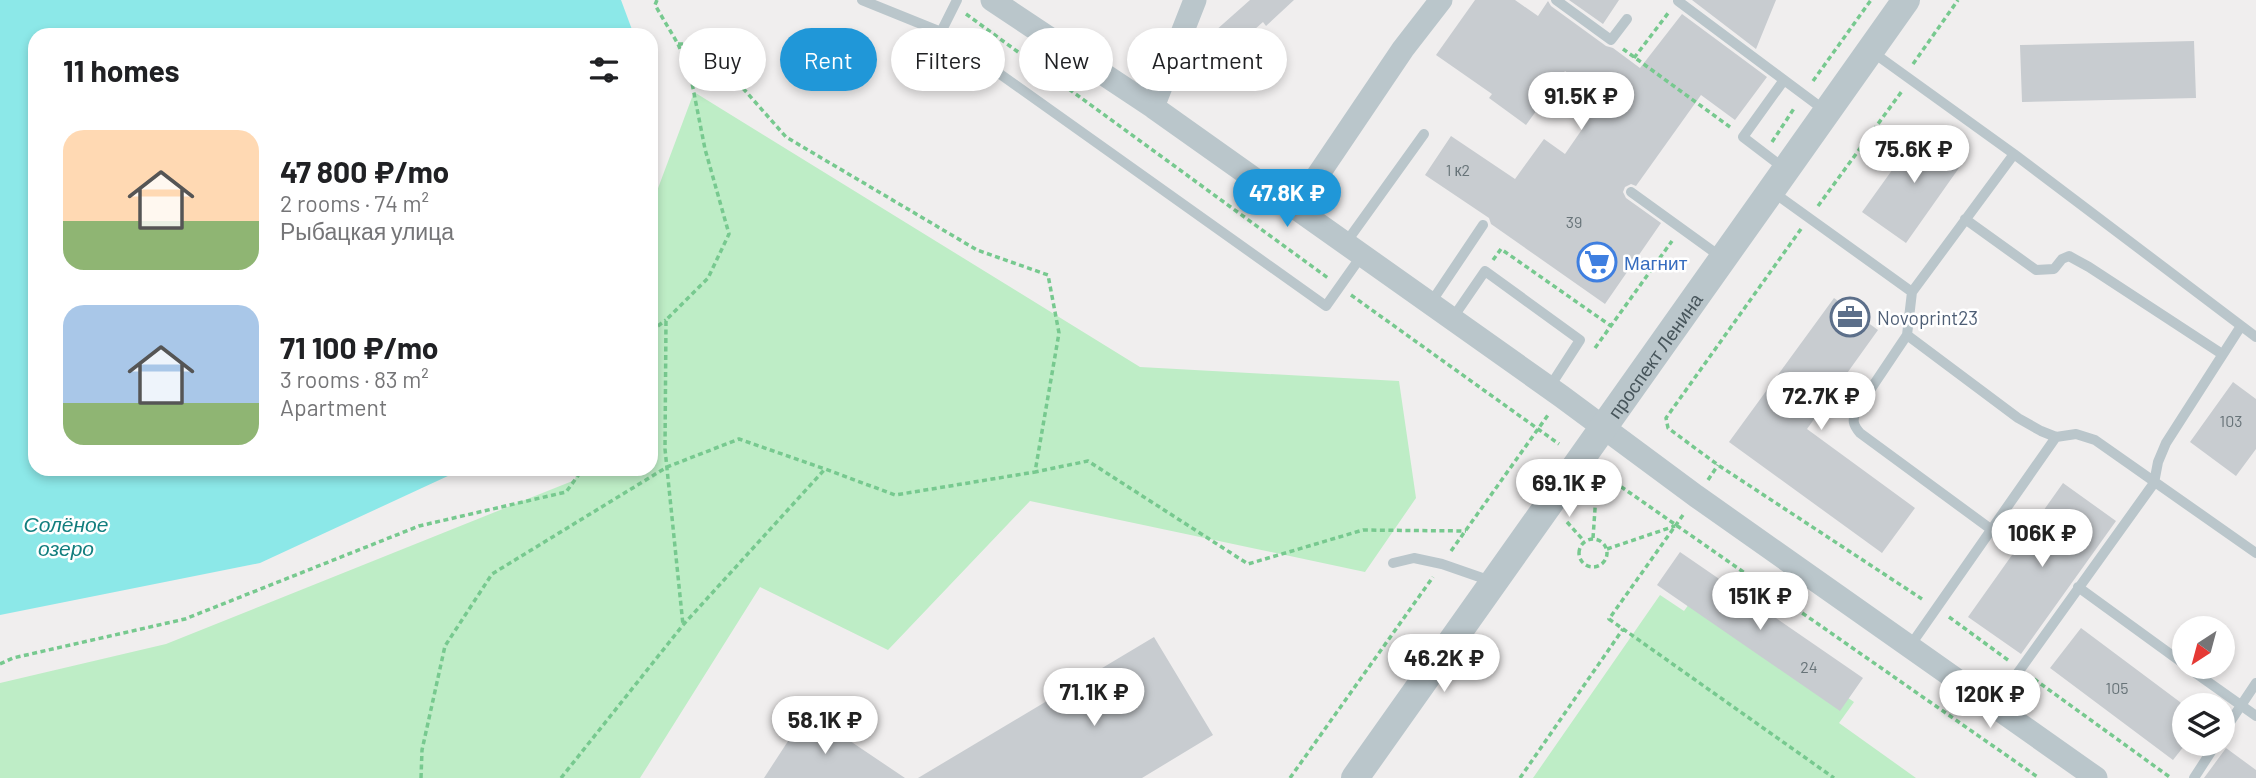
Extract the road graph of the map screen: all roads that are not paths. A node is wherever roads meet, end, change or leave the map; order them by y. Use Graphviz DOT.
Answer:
graph roads {
  1 [pos="862,0"];
  2 [pos="992,0"];
  3 [pos="1195,0"];
  4 [pos="1441,0"];
  5 [pos="1556,0"];
  6 [pos="1906,0"];
  7 [pos="1678,1"];
  8 [pos="956,3"];
  9 [pos="1627,19"];
  10 [pos="931,28"];
  11 [pos="943,28"];
  12 [pos="1871,51"];
  13 [pos="1005,78"];
  14 [pos="1784,80"];
  15 [pos="1153,107"];
  16 [pos="1827,113"];
  17 [pos="1424,134"];
  18 [pos="2014,154"];
  19 [pos="1779,180"];
  20 [pos="1631,192"];
  21 [pos="1295,209"];
  22 [pos="1965,219"];
  23 [pos="1483,225"];
  24 [pos="1354,250"];
  25 [pos="1724,258"];
  26 [pos="1912,292"];
  27 [pos="1430,304"];
  28 [pos="1452,319"];
  29 [pos="2241,326"];
  30 [pos="1907,335"];
  31 [pos="2256,337"];
  32 [pos="2222,354"];
  33 [pos="1549,388"];
  34 [pos="1603,427"];
  35 [pos="2056,436"];
  36 [pos="2154,483"];
  37 [pos="1993,530"];
  38 [pos="2256,553"];
  39 [pos="1393,564"];
  40 [pos="1494,582"];
  41 [pos="2078,587"];
  42 [pos="1910,646"];
  43 [pos="2172,656"];
  44 [pos="2204,679"];
  45 [pos="2256,683"];
  46 [pos="1994,706"];
  47 [pos="2241,706"];
  48 [pos="2235,715"];
  49 [pos="2256,716"];
  50 [pos="2208,756"];
  51 [pos="1355,778"];
  52 [pos="2096,778"];
  53 [pos="2194,778"];
  1 -- 10 [label="lane"];
  2 -- 15 [label="street"];
  3 -- 15 [label="street"];
  4 -- 21 [label="street"];
  5 -- 9 [label="lane"];
  6 -- 12 [label="street, проспект Ленина"];
  7 -- 14 [label="lane"];
  8 -- 11 [label="lane"];
  12 -- 16 [label="street, проспект Ленина"];
  12 -- 18 [label="lane"];
  13 -- 24 [label="lane"];
  14 -- 16 [label="lane"];
  14 -- 19 [label="lane"];
  15 -- 21 [label="street"];
  16 -- 19 [label="street, проспект Ленина"];
  17 -- 24 [label="lane"];
  18 -- 22 [label="lane"];
  18 -- 29 [label="lane"];
  19 -- 25 [label="street, проспект Ленина"];
  19 -- 26 [label="lane"];
  20 -- 25 [label="lane"];
  21 -- 24 [label="street"];
  22 -- 26 [label="lane"];
  22 -- 32 [label="lane"];
  23 -- 27 [label="lane"];
  24 -- 27 [label="street"];
  25 -- 34 [label="street, проспект Ленина"];
  26 -- 30 [label="lane"];
  27 -- 28 [label="street"];
  28 -- 33 [label="street"];
  28 -- 33 [label="lane"];
  29 -- 31 [label="lane"];
  29 -- 32 [label="lane"];
  30 -- 35 [label="lane"];
  30 -- 37 [label="lane"];
  32 -- 36 [label="lane"];
  33 -- 34 [label="street"];
  34 -- 40 [label="street, проспект Ленина"];
  34 -- 42 [label="street"];
  35 -- 36 [label="lane"];
  35 -- 37 [label="lane"];
  36 -- 38 [label="lane"];
  36 -- 41 [label="lane"];
  37 -- 42 [label="lane"];
  39 -- 40 [label="lane"];
  40 -- 51 [label="street, проспект Ленина"];
  41 -- 43 [label="lane"];
  41 -- 46 [label="lane"];
  42 -- 46 [label="street"];
  44 -- 47 [label="lane"];
  45 -- 47 [label="lane"];
  46 -- 52 [label="street"];
  47 -- 48 [label="lane"];
  47 -- 49 [label="lane"];
  50 -- 53 [label="lane"];
}
